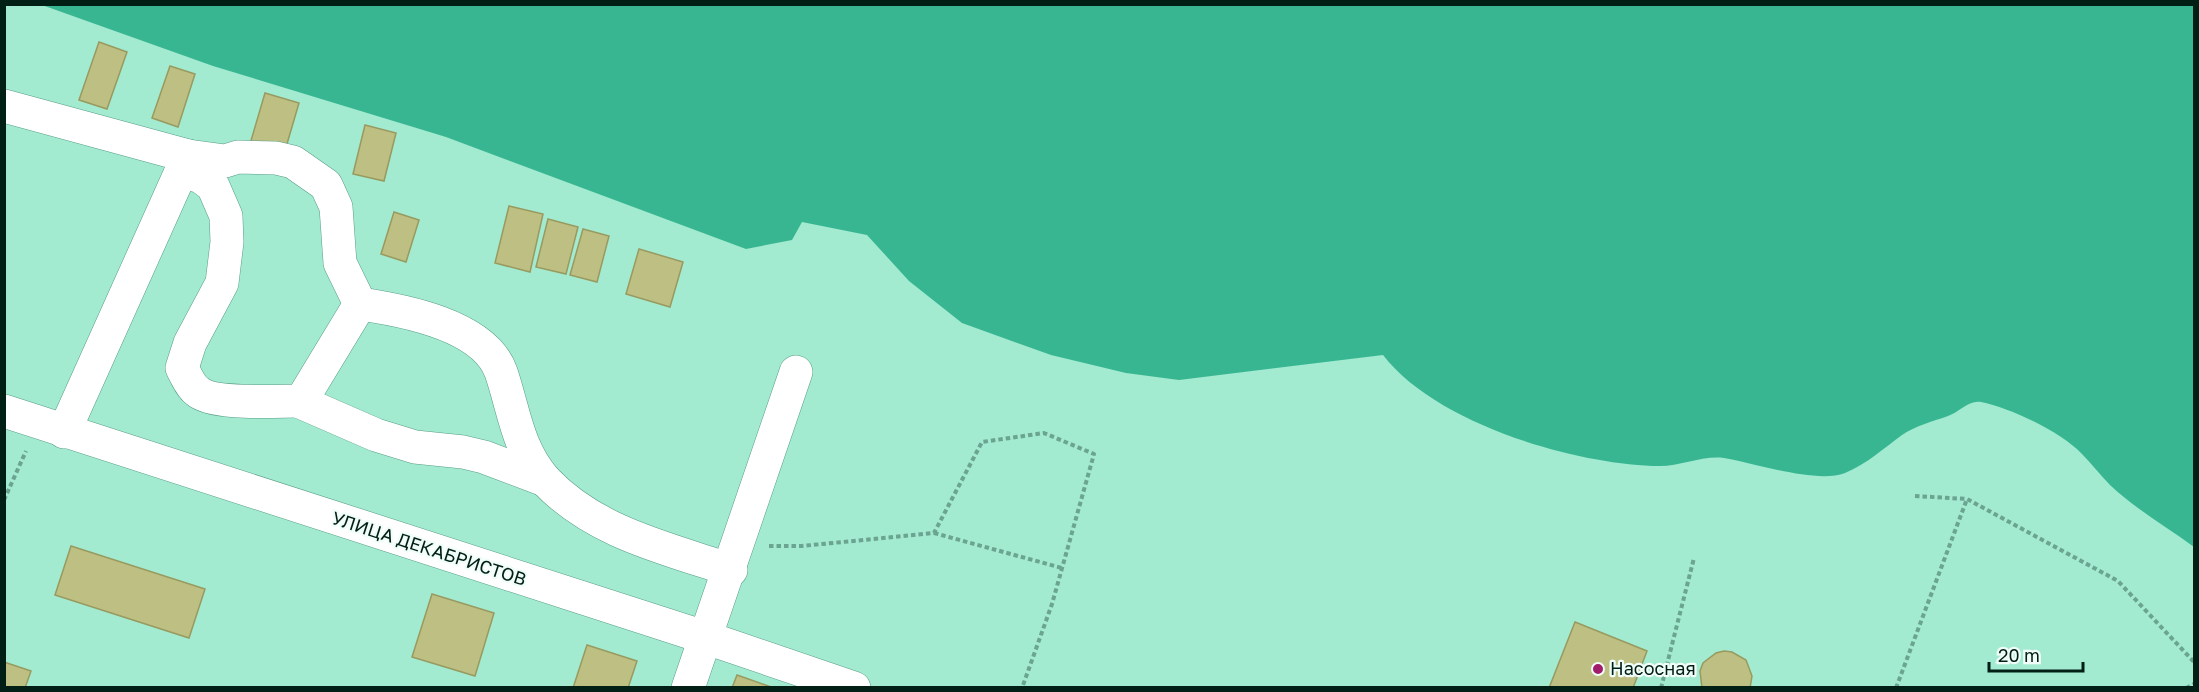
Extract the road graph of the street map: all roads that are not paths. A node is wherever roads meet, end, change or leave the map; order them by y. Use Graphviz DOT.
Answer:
graph roads {
  1 [pos="4,106"];
  2 [pos="185,164"];
  3 [pos="360,304"];
  4 [pos="796,372"];
  5 [pos="298,401"];
  6 [pos="4,411"];
  7 [pos="51,428"];
  8 [pos="545,480"];
  9 [pos="735,558"];
  10 [pos="707,638"];
  11 [pos="688,687"];
  12 [pos="854,687"];
  1 -- 2 [label="street"];
  2 -- 3 [label="street"];
  2 -- 5 [label="street"];
  2 -- 7 [label="street"];
  3 -- 5 [label="street"];
  3 -- 8 [label="street"];
  4 -- 9 [label="street"];
  5 -- 8 [label="street"];
  6 -- 7 [label="street, УЛИЦА ДЕКАБРИСТОВ"];
  7 -- 10 [label="street, УЛИЦА ДЕКАБРИСТОВ"];
  8 -- 9 [label="street"];
  9 -- 10 [label="street"];
  10 -- 11 [label="street"];
  10 -- 12 [label="street, УЛИЦА ДЕКАБРИСТОВ"];
}
